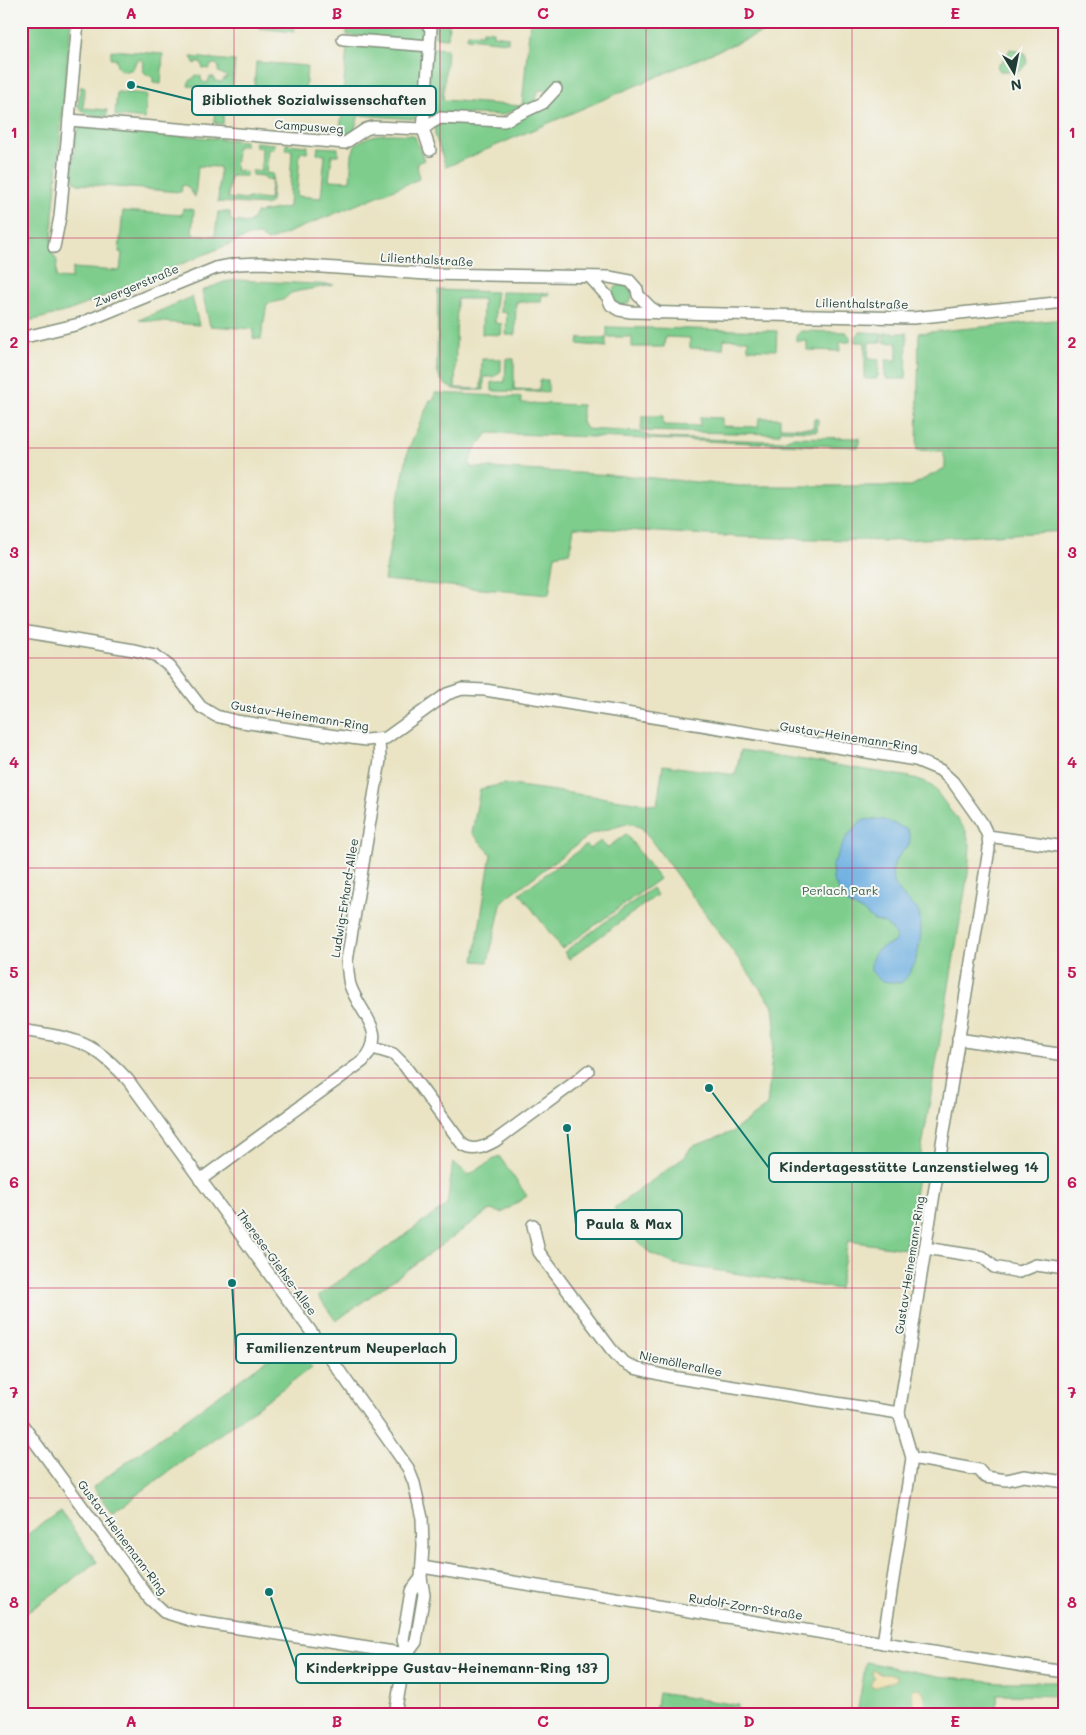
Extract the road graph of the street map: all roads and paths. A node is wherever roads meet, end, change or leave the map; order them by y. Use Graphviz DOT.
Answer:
graph roads {
  1 [pos="78,21"];
  2 [pos="430,24"];
  3 [pos="343,40"];
  4 [pos="430,46"];
  5 [pos="556,89"];
  6 [pos="69,120"];
  7 [pos="423,129"];
  8 [pos="430,150"];
  9 [pos="54,247"];
  10 [pos="262,263"];
  11 [pos="590,277"];
  12 [pos="618,280"];
  13 [pos="638,295"];
  14 [pos="607,296"];
  15 [pos="1065,302"];
  16 [pos="624,310"];
  17 [pos="658,313"];
  18 [pos="21,338"];
  19 [pos="21,631"];
  20 [pos="379,740"];
  21 [pos="988,836"];
  22 [pos="1065,846"];
  23 [pos="21,1030"];
  24 [pos="958,1039"];
  25 [pos="373,1048"];
  26 [pos="1065,1055"];
  27 [pos="588,1070"];
  28 [pos="200,1180"];
  29 [pos="533,1224"];
  30 [pos="925,1248"];
  31 [pos="1065,1269"];
  32 [pos="899,1413"];
  33 [pos="21,1423"];
  34 [pos="912,1458"];
  35 [pos="1064,1483"];
  36 [pos="421,1572"];
  37 [pos="882,1643"];
  38 [pos="407,1654"];
  39 [pos="1065,1672"];
  40 [pos="395,1714"];
  1 -- 6 [label="street"];
  2 -- 4 [label="street"];
  3 -- 4 [label="street"];
  4 -- 7 [label="street"];
  5 -- 7 [label="street, Campusweg"];
  6 -- 7 [label="street, Campusweg"];
  6 -- 9 [label="street"];
  7 -- 8 [label="street"];
  10 -- 11 [label="street, Lilienthalstraße"];
  10 -- 18 [label="street, Zwergerstraße"];
  11 -- 12 [label="street, Lilienthalstraße"];
  11 -- 14 [label="street"];
  12 -- 13 [label="street, Lilienthalstraße"];
  12 -- 14 [label="street"];
  13 -- 16 [label="street"];
  13 -- 17 [label="street, Lilienthalstraße"];
  14 -- 16 [label="street"];
  15 -- 17 [label="street, Lilienthalstraße"];
  16 -- 17 [label="street, Lilienthalstraße"];
  19 -- 20 [label="street, Gustav-Heinemann-Ring"];
  20 -- 21 [label="street, Gustav-Heinemann-Ring"];
  20 -- 25 [label="street, Ludwig-Erhard-Allee"];
  21 -- 22 [label="street"];
  21 -- 24 [label="street, Gustav-Heinemann-Ring"];
  23 -- 28 [label="street, Therese-Giehse-Allee"];
  24 -- 26 [label="street"];
  24 -- 30 [label="street, Gustav-Heinemann-Ring"];
  25 -- 27 [label="street"];
  25 -- 28 [label="street"];
  28 -- 36 [label="street, Therese-Giehse-Allee"];
  29 -- 32 [label="street, Niemöllerallee"];
  30 -- 31 [label="street"];
  30 -- 32 [label="street, Gustav-Heinemann-Ring"];
  32 -- 34 [label="street, Gustav-Heinemann-Ring"];
  33 -- 38 [label="street, Gustav-Heinemann-Ring"];
  34 -- 35 [label="street"];
  34 -- 37 [label="street, Gustav-Heinemann-Ring"];
  36 -- 37 [label="street, Rudolf-Zorn-Straße"];
  36 -- 38 [label="street, Therese-Giehse-Allee"];
  37 -- 39 [label="street, Rudolf-Zorn-Straße"];
  38 -- 40 [label="street, Therese-Giehse-Allee"];
}
